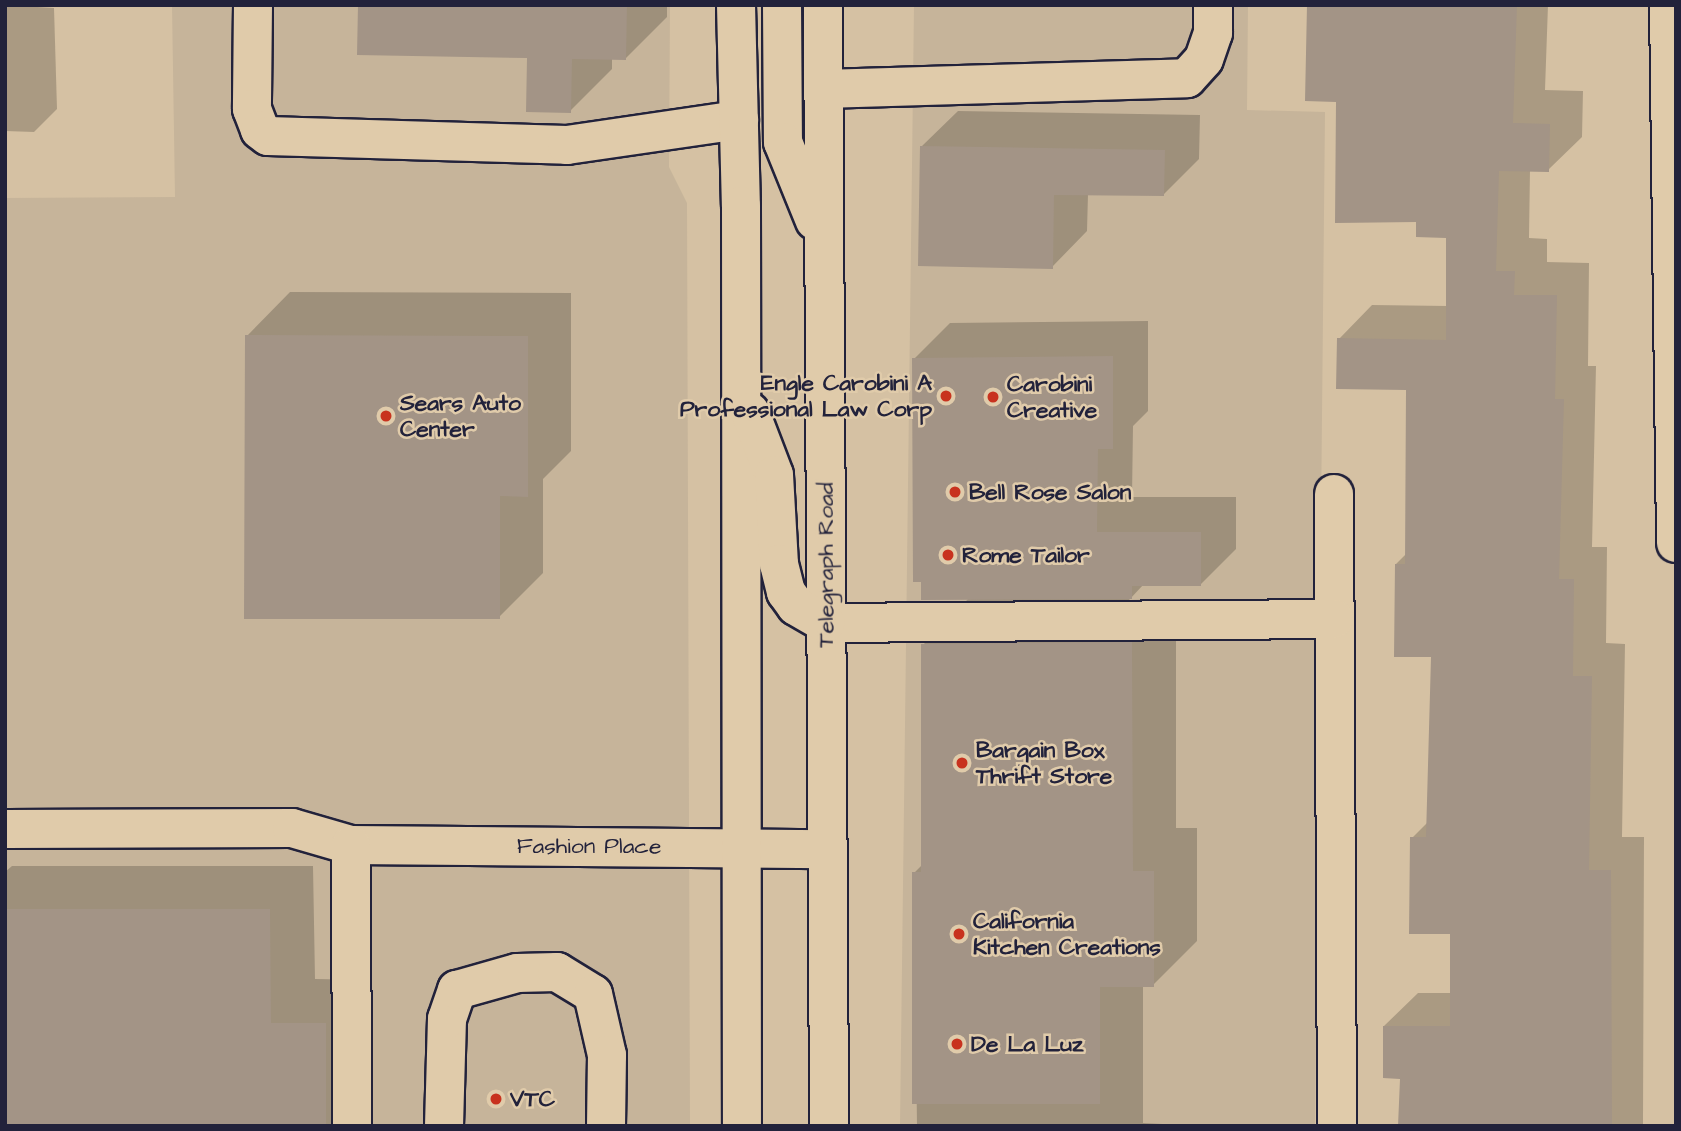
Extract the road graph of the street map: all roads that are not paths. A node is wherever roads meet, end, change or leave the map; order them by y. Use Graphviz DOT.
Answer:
graph roads {
  1 [pos="253,5"];
  2 [pos="736,5"];
  3 [pos="782,5"];
  4 [pos="823,5"];
  5 [pos="1213,5"];
  6 [pos="1669,5"];
  7 [pos="823,89"];
  8 [pos="738,120"];
  9 [pos="823,243"];
  10 [pos="741,391"];
  11 [pos="1334,494"];
  12 [pos="1676,543"];
  13 [pos="1334,619"];
  14 [pos="825,623"];
  15 [pos="5,829"];
  16 [pos="351,845"];
  17 [pos="743,848"];
  18 [pos="827,849"];
  19 [pos="352,1126"];
  20 [pos="444,1126"];
  21 [pos="606,1126"];
  22 [pos="743,1126"];
  23 [pos="829,1126"];
  24 [pos="1337,1126"];
  1 -- 8 [label="main road"];
  2 -- 8 [label="main road"];
  3 -- 9 [label="main road"];
  4 -- 7 [label="main road, Telegraph Road"];
  5 -- 7 [label="main road"];
  6 -- 12 [label="main road"];
  7 -- 9 [label="main road, Telegraph Road"];
  8 -- 10 [label="main road"];
  9 -- 14 [label="main road, Telegraph Road"];
  10 -- 14 [label="main road"];
  10 -- 17 [label="main road"];
  11 -- 13 [label="main road"];
  13 -- 14 [label="main road"];
  13 -- 24 [label="main road"];
  14 -- 18 [label="main road, Telegraph Road"];
  15 -- 16 [label="main road, Fashion Place"];
  16 -- 17 [label="main road, Fashion Place"];
  16 -- 19 [label="main road"];
  17 -- 18 [label="main road, Fashion Place"];
  17 -- 22 [label="main road"];
  18 -- 23 [label="main road, Telegraph Road"];
  20 -- 21 [label="main road"];
}
